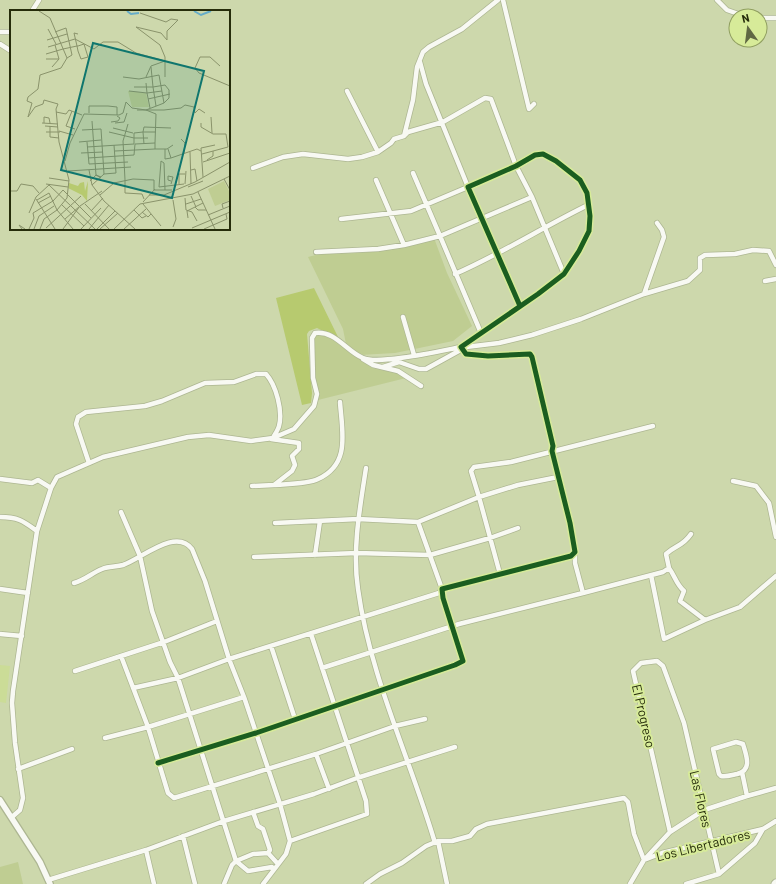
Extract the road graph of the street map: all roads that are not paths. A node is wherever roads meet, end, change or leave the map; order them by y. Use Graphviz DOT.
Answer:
graph roads {
  1 [pos="40,0"];
  2 [pos="498,0"];
  3 [pos="503,0"];
  4 [pos="717,0"];
  5 [pos="33,10"];
  6 [pos="728,10"];
  7 [pos="0,44"];
  8 [pos="10,51"];
  9 [pos="420,62"];
  10 [pos="347,91"];
  11 [pos="534,104"];
  12 [pos="443,122"];
  13 [pos="404,136"];
  14 [pos="378,152"];
  15 [pos="516,166"];
  16 [pos="253,168"];
  17 [pos="413,173"];
  18 [pos="376,180"];
  19 [pos="468,187"];
  20 [pos="532,197"];
  21 [pos="588,204"];
  22 [pos="426,205"];
  23 [pos="392,215"];
  24 [pos="342,219"];
  25 [pos="482,219"];
  26 [pos="657,223"];
  27 [pos="544,227"];
  28 [pos="440,236"];
  29 [pos="404,245"];
  30 [pos="316,252"];
  31 [pos="497,254"];
  32 [pos="776,265"];
  33 [pos="455,274"];
  34 [pos="564,274"];
  35 [pos="776,279"];
  36 [pos="765,281"];
  37 [pos="644,294"];
  38 [pos="520,306"];
  39 [pos="403,317"];
  40 [pos="481,333"];
  41 [pos="461,349"];
  42 [pos="414,355"];
  43 [pos="364,359"];
  44 [pos="383,367"];
  45 [pos="421,386"];
  46 [pos="340,402"];
  47 [pos="653,426"];
  48 [pos="271,438"];
  49 [pos="552,451"];
  50 [pos="89,463"];
  51 [pos="366,468"];
  52 [pos="558,477"];
  53 [pos="0,479"];
  54 [pos="733,481"];
  55 [pos="274,485"];
  56 [pos="252,486"];
  57 [pos="51,488"];
  58 [pos="479,497"];
  59 [pos="121,512"];
  60 [pos="0,517"];
  61 [pos="358,519"];
  62 [pos="320,521"];
  63 [pos="418,522"];
  64 [pos="275,523"];
  65 [pos="518,528"];
  66 [pos="37,531"];
  67 [pos="691,534"];
  68 [pos="776,537"];
  69 [pos="490,538"];
  70 [pos="575,552"];
  71 [pos="357,553"];
  72 [pos="315,555"];
  73 [pos="430,555"];
  74 [pos="140,556"];
  75 [pos="254,557"];
  76 [pos="668,568"];
  77 [pos="500,574"];
  78 [pos="651,575"];
  79 [pos="776,576"];
  80 [pos="74,583"];
  81 [pos="0,589"];
  82 [pos="442,589"];
  83 [pos="28,593"];
  84 [pos="583,593"];
  85 [pos="363,618"];
  86 [pos="705,620"];
  87 [pos="217,621"];
  88 [pos="453,626"];
  89 [pos="0,634"];
  90 [pos="311,634"];
  91 [pos="22,636"];
  92 [pos="164,642"];
  93 [pos="271,646"];
  94 [pos="372,652"];
  95 [pos="121,656"];
  96 [pos="229,659"];
  97 [pos="322,668"];
  98 [pos="75,671"];
  99 [pos="178,678"];
  100 [pos="133,688"];
  101 [pos="383,690"];
  102 [pos="244,697"];
  103 [pos="334,705"];
  104 [pos="189,714"];
  105 [pos="295,718"];
  106 [pos="425,719"];
  107 [pos="684,723"];
  108 [pos="395,726"];
  109 [pos="148,727"];
  110 [pos="256,733"];
  111 [pos="105,738"];
  112 [pos="347,743"];
  113 [pos="455,747"];
  114 [pos="72,749"];
  115 [pos="200,749"];
  116 [pos="316,754"];
  117 [pos="158,763"];
  118 [pos="409,763"];
  119 [pos="267,768"];
  120 [pos="18,769"];
  121 [pos="742,772"];
  122 [pos="357,778"];
  123 [pos="212,787"];
  124 [pos="328,788"];
  125 [pos="776,788"];
  126 [pos="747,796"];
  127 [pos="0,800"];
  128 [pos="280,804"];
  129 [pos="704,810"];
  130 [pos="253,812"];
  131 [pos="12,817"];
  132 [pos="224,821"];
  133 [pos="776,821"];
  134 [pos="763,830"];
  135 [pos="670,832"];
  136 [pos="183,836"];
  137 [pos="290,841"];
  138 [pos="436,842"];
  139 [pos="712,842"];
  140 [pos="146,850"];
  141 [pos="268,853"];
  142 [pos="644,860"];
  143 [pos="236,861"];
  144 [pos="278,864"];
  145 [pos="273,870"];
  146 [pos="720,874"];
  147 [pos="49,882"];
  148 [pos="154,884"];
  149 [pos="196,884"];
  150 [pos="224,884"];
  151 [pos="262,884"];
  152 [pos="366,884"];
  153 [pos="447,884"];
  154 [pos="630,884"];
  155 [pos="686,884"];
  1 -- 5 [label="street"];
  2 -- 9 [label="street"];
  3 -- 11 [label="street"];
  4 -- 6 [label="street"];
  7 -- 8 [label="street"];
  9 -- 12 [label="street"];
  9 -- 13 [label="street"];
  10 -- 14 [label="street"];
  12 -- 13 [label="street"];
  12 -- 15 [label="street"];
  12 -- 19 [label="street"];
  13 -- 14 [label="street"];
  14 -- 16 [label="street"];
  15 -- 19 [label="street"];
  15 -- 20 [label="street"];
  15 -- 21 [label="street"];
  17 -- 22 [label="street"];
  18 -- 23 [label="street"];
  19 -- 22 [label="street"];
  19 -- 25 [label="street"];
  20 -- 25 [label="street"];
  20 -- 27 [label="street"];
  21 -- 27 [label="street"];
  21 -- 34 [label="street"];
  22 -- 23 [label="street"];
  22 -- 28 [label="street"];
  23 -- 24 [label="street"];
  23 -- 29 [label="street"];
  25 -- 28 [label="street"];
  25 -- 31 [label="street"];
  26 -- 37 [label="street"];
  27 -- 31 [label="street"];
  27 -- 34 [label="street"];
  28 -- 29 [label="street"];
  28 -- 33 [label="street"];
  29 -- 30 [label="street"];
  31 -- 33 [label="street"];
  31 -- 38 [label="street"];
  32 -- 37 [label="street"];
  33 -- 40 [label="street"];
  34 -- 38 [label="street"];
  35 -- 36 [label="street"];
  37 -- 41 [label="street"];
  38 -- 40 [label="street"];
  39 -- 42 [label="street"];
  40 -- 41 [label="street"];
  41 -- 42 [label="street"];
  41 -- 44 [label="street"];
  41 -- 49 [label="street"];
  42 -- 43 [label="street"];
  43 -- 44 [label="street"];
  43 -- 48 [label="street"];
  44 -- 45 [label="street"];
  46 -- 55 [label="street"];
  47 -- 49 [label="street"];
  48 -- 50 [label="street"];
  48 -- 50 [label="street"];
  48 -- 55 [label="street"];
  49 -- 52 [label="street"];
  49 -- 58 [label="street"];
  50 -- 57 [label="street"];
  51 -- 61 [label="street"];
  52 -- 58 [label="street"];
  52 -- 70 [label="street"];
  53 -- 57 [label="street"];
  54 -- 68 [label="street"];
  55 -- 56 [label="street"];
  57 -- 66 [label="street"];
  58 -- 63 [label="street"];
  58 -- 69 [label="street"];
  59 -- 74 [label="street"];
  60 -- 66 [label="street"];
  61 -- 62 [label="street"];
  61 -- 63 [label="street"];
  61 -- 71 [label="street"];
  62 -- 64 [label="street"];
  62 -- 72 [label="street"];
  63 -- 73 [label="street"];
  65 -- 69 [label="street"];
  66 -- 83 [label="street"];
  67 -- 76 [label="street"];
  69 -- 73 [label="street"];
  69 -- 77 [label="street"];
  70 -- 77 [label="street"];
  70 -- 84 [label="street"];
  71 -- 72 [label="street"];
  71 -- 73 [label="street"];
  71 -- 85 [label="street"];
  72 -- 75 [label="street"];
  73 -- 82 [label="street"];
  74 -- 80 [label="street"];
  74 -- 87 [label="street"];
  74 -- 92 [label="street"];
  76 -- 78 [label="street"];
  76 -- 86 [label="street"];
  77 -- 82 [label="street"];
  78 -- 84 [label="street"];
  78 -- 86 [label="street"];
  79 -- 86 [label="street"];
  81 -- 83 [label="street"];
  82 -- 85 [label="street"];
  82 -- 88 [label="street"];
  83 -- 91 [label="street"];
  84 -- 88 [label="street"];
  85 -- 90 [label="street"];
  85 -- 94 [label="street"];
  87 -- 92 [label="street"];
  87 -- 96 [label="street"];
  88 -- 94 [label="street"];
  88 -- 101 [label="street"];
  89 -- 91 [label="street"];
  90 -- 93 [label="street"];
  90 -- 97 [label="street"];
  91 -- 120 [label="street"];
  92 -- 95 [label="street"];
  92 -- 99 [label="street"];
  93 -- 96 [label="street"];
  93 -- 105 [label="street"];
  94 -- 97 [label="street"];
  94 -- 101 [label="street"];
  95 -- 98 [label="street"];
  95 -- 100 [label="street"];
  96 -- 99 [label="street"];
  96 -- 102 [label="street"];
  97 -- 103 [label="street"];
  99 -- 100 [label="street"];
  99 -- 104 [label="street"];
  100 -- 109 [label="street"];
  101 -- 103 [label="street"];
  101 -- 108 [label="street"];
  102 -- 104 [label="street"];
  102 -- 110 [label="street"];
  103 -- 105 [label="street"];
  103 -- 112 [label="street"];
  104 -- 109 [label="street"];
  104 -- 115 [label="street"];
  105 -- 110 [label="street"];
  106 -- 108 [label="street"];
  107 -- 129 [label="street, Las Flores"];
  107 -- 135 [label="street, El Progreso"];
  108 -- 112 [label="street"];
  108 -- 118 [label="street"];
  109 -- 111 [label="street"];
  109 -- 117 [label="street"];
  110 -- 115 [label="street"];
  110 -- 119 [label="street"];
  112 -- 116 [label="street"];
  112 -- 122 [label="street"];
  113 -- 118 [label="street"];
  114 -- 120 [label="street"];
  115 -- 117 [label="street"];
  115 -- 123 [label="street"];
  116 -- 119 [label="street"];
  116 -- 124 [label="street"];
  117 -- 123 [label="street"];
  118 -- 122 [label="street"];
  118 -- 138 [label="street"];
  119 -- 123 [label="street"];
  119 -- 128 [label="street"];
  120 -- 131 [label="street"];
  121 -- 121 [label="street"];
  121 -- 126 [label="street"];
  122 -- 124 [label="street"];
  122 -- 137 [label="street"];
  123 -- 132 [label="street"];
  124 -- 128 [label="street"];
  125 -- 126 [label="street"];
  126 -- 129 [label="street"];
  127 -- 131 [label="street"];
  128 -- 130 [label="street"];
  128 -- 137 [label="street"];
  129 -- 135 [label="street"];
  129 -- 139 [label="street, Las Flores"];
  130 -- 132 [label="street"];
  130 -- 141 [label="street"];
  131 -- 147 [label="street"];
  132 -- 136 [label="street"];
  132 -- 143 [label="street"];
  133 -- 134 [label="street"];
  134 -- 139 [label="street, Los Libertadores"];
  134 -- 146 [label="street"];
  135 -- 142 [label="street"];
  136 -- 140 [label="street"];
  136 -- 149 [label="street"];
  137 -- 144 [label="street"];
  138 -- 142 [label="street"];
  138 -- 152 [label="street"];
  138 -- 153 [label="street"];
  139 -- 142 [label="street, Los Libertadores"];
  139 -- 146 [label="street, Las Flores"];
  140 -- 147 [label="street"];
  140 -- 148 [label="street"];
  141 -- 143 [label="street"];
  141 -- 144 [label="street"];
  142 -- 154 [label="street"];
  143 -- 145 [label="street"];
  143 -- 150 [label="street"];
  144 -- 145 [label="street"];
  145 -- 151 [label="street"];
  146 -- 155 [label="street"];
}
